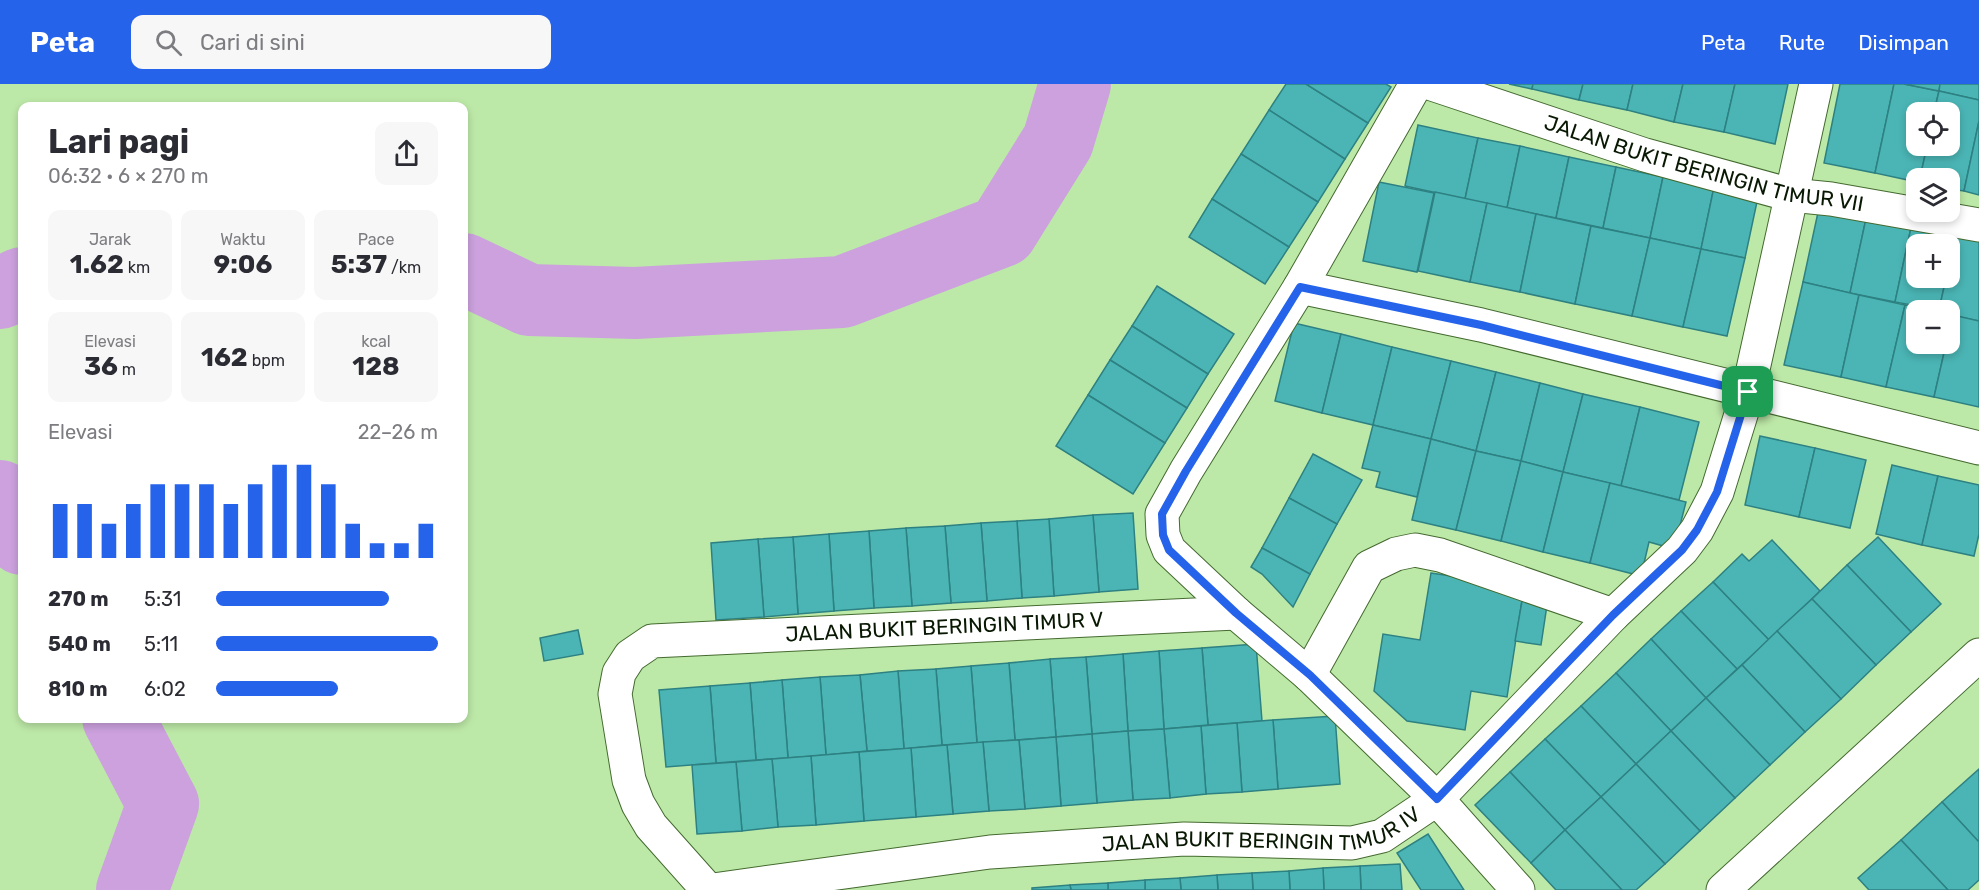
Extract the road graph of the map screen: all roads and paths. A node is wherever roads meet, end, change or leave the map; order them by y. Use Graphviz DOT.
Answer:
graph roads {
  1 [pos="1416,84"];
  2 [pos="1432,84"];
  3 [pos="1816,84"];
  4 [pos="1791,195"];
  5 [pos="1979,225"];
  6 [pos="1300,287"];
  7 [pos="1748,392"];
  8 [pos="1979,448"];
  9 [pos="1236,613"];
  10 [pos="1613,615"];
  11 [pos="1979,655"];
  12 [pos="1310,675"];
  13 [pos="1437,799"];
  14 [pos="708,890"];
  15 [pos="713,890"];
  16 [pos="1518,890"];
  17 [pos="1724,890"];
  1 -- 6 [label="street"];
  2 -- 4 [label="street, JALAN BUKIT BERINGIN TIMUR VII"];
  3 -- 4 [label="street, JALAN BUKIT BERINGIN TIMUR IV"];
  4 -- 5 [label="street, JALAN BUKIT BERINGIN TIMUR VII"];
  4 -- 7 [label="street, JALAN BUKIT BERINGIN TIMUR IV"];
  6 -- 7 [label="street"];
  6 -- 9 [label="street"];
  7 -- 8 [label="street"];
  7 -- 10 [label="street, JALAN BUKIT BERINGIN TIMUR IV"];
  9 -- 12 [label="street"];
  9 -- 14 [label="street, JALAN BUKIT BERINGIN TIMUR V"];
  10 -- 12 [label="street"];
  10 -- 13 [label="street, JALAN BUKIT BERINGIN TIMUR IV"];
  11 -- 17 [label="street"];
  12 -- 13 [label="street"];
  13 -- 15 [label="street, JALAN BUKIT BERINGIN TIMUR IV"];
  13 -- 16 [label="street"];
}
